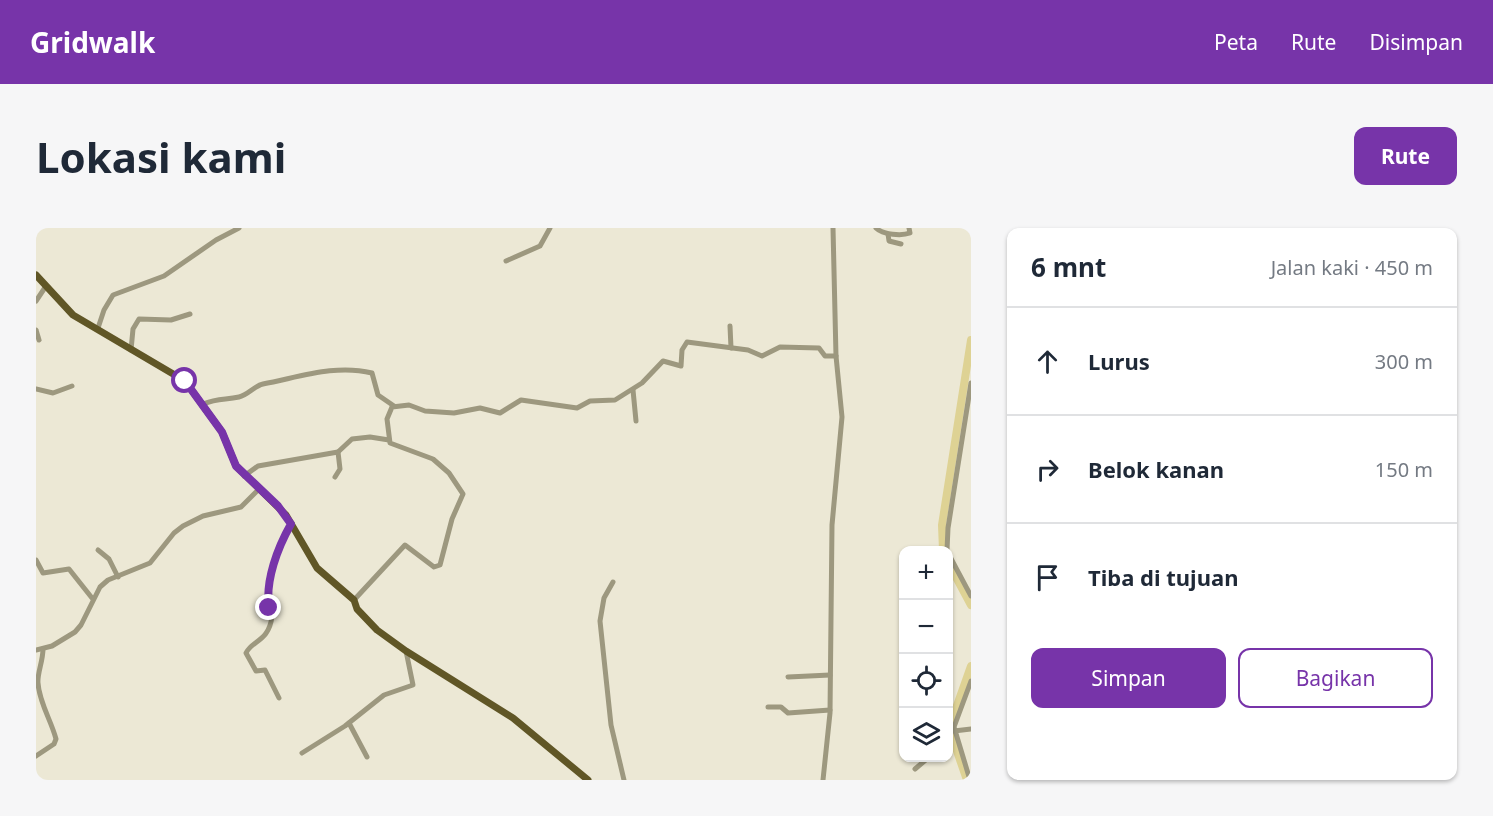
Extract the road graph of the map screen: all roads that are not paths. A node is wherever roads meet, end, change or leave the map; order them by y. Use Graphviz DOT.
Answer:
graph roads {
  1 [pos="239,228"];
  2 [pos="550,228"];
  3 [pos="833,228"];
  4 [pos="876,228"];
  5 [pos="909,228"];
  6 [pos="888,234"];
  7 [pos="901,244"];
  8 [pos="506,261"];
  9 [pos="36,276"];
  10 [pos="46,286"];
  11 [pos="36,301"];
  12 [pos="190,314"];
  13 [pos="730,326"];
  14 [pos="98,328"];
  15 [pos="36,330"];
  16 [pos="39,340"];
  17 [pos="731,348"];
  18 [pos="131,350"];
  19 [pos="836,356"];
  20 [pos="971,383"];
  21 [pos="72,386"];
  22 [pos="36,389"];
  23 [pos="633,390"];
  24 [pos="203,404"];
  25 [pos="394,406"];
  26 [pos="636,421"];
  27 [pos="389,440"];
  28 [pos="338,453"];
  29 [pos="244,476"];
  30 [pos="335,477"];
  31 [pos="259,489"];
  32 [pos="291,524"];
  33 [pos="948,546"];
  34 [pos="98,550"];
  35 [pos="36,560"];
  36 [pos="953,562"];
  37 [pos="118,577"];
  38 [pos="613,582"];
  39 [pos="971,596"];
  40 [pos="92,598"];
  41 [pos="354,600"];
  42 [pos="39,650"];
  43 [pos="406,651"];
  44 [pos="830,675"];
  45 [pos="788,677"];
  46 [pos="971,681"];
  47 [pos="968,695"];
  48 [pos="279,698"];
  49 [pos="768,707"];
  50 [pos="830,710"];
  51 [pos="349,723"];
  52 [pos="971,729"];
  53 [pos="954,731"];
  54 [pos="953,741"];
  55 [pos="302,753"];
  56 [pos="36,756"];
  57 [pos="367,757"];
  58 [pos="923,762"];
  59 [pos="915,769"];
  60 [pos="588,780"];
  61 [pos="624,780"];
  62 [pos="823,780"];
  63 [pos="970,780"];
  1 -- 14 [label="street"];
  2 -- 8 [label="street"];
  3 -- 19 [label="street"];
  4 -- 6 [label="street"];
  5 -- 6 [label="street"];
  6 -- 7 [label="street"];
  9 -- 10 [label="main road"];
  10 -- 11 [label="street"];
  10 -- 14 [label="main road"];
  12 -- 18 [label="street"];
  13 -- 17 [label="street"];
  14 -- 18 [label="main road"];
  15 -- 16 [label="street"];
  17 -- 19 [label="street"];
  17 -- 23 [label="street"];
  18 -- 24 [label="main road"];
  19 -- 44 [label="street"];
  20 -- 33 [label="street"];
  21 -- 22 [label="street"];
  23 -- 25 [label="street"];
  23 -- 26 [label="street"];
  24 -- 25 [label="street"];
  24 -- 29 [label="main road"];
  25 -- 27 [label="street"];
  27 -- 28 [label="street"];
  27 -- 41 [label="street"];
  28 -- 29 [label="street"];
  28 -- 30 [label="street"];
  29 -- 31 [label="main road"];
  31 -- 32 [label="main road"];
  31 -- 37 [label="street"];
  32 -- 41 [label="main road"];
  32 -- 48 [label="street"];
  34 -- 37 [label="street"];
  35 -- 40 [label="street"];
  36 -- 39 [label="street"];
  37 -- 40 [label="street"];
  38 -- 61 [label="street"];
  40 -- 42 [label="street"];
  41 -- 43 [label="main road"];
  42 -- 56 [label="street"];
  43 -- 51 [label="street"];
  43 -- 60 [label="main road"];
  44 -- 45 [label="street"];
  44 -- 50 [label="street"];
  46 -- 47 [label="street"];
  47 -- 53 [label="street"];
  49 -- 50 [label="street"];
  50 -- 62 [label="street"];
  51 -- 55 [label="street"];
  51 -- 57 [label="street"];
  52 -- 53 [label="street"];
  53 -- 54 [label="street"];
  54 -- 63 [label="street"];
  58 -- 59 [label="street"];
}
